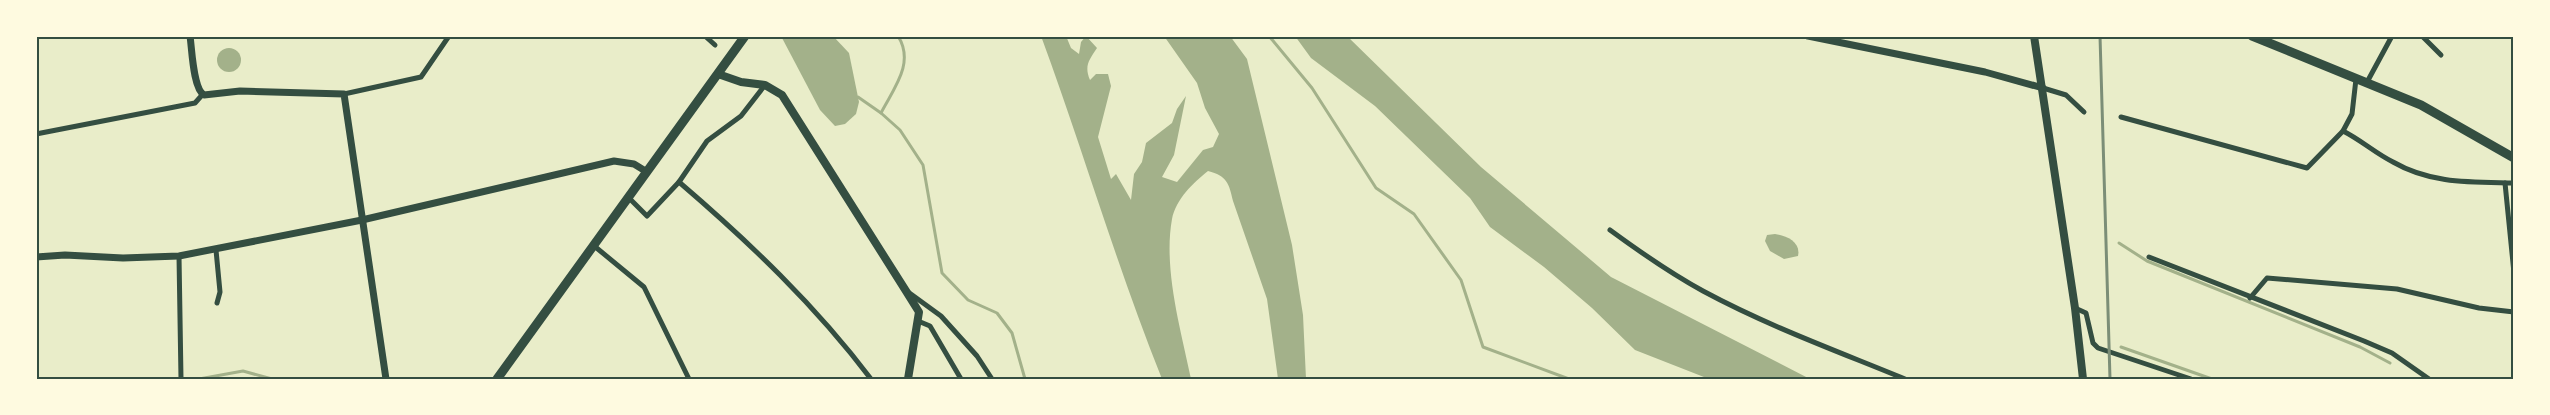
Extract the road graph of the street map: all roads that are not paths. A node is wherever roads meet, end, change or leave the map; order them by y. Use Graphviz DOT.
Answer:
graph roads {
  1 [pos="190,36"];
  2 [pos="449,36"];
  3 [pos="705,36"];
  4 [pos="745,36"];
  5 [pos="1808,36"];
  6 [pos="2034,36"];
  7 [pos="2252,36"];
  8 [pos="2392,36"];
  9 [pos="2422,36"];
  10 [pos="715,45"];
  11 [pos="2441,55"];
  12 [pos="718,74"];
  13 [pos="2356,79"];
  14 [pos="2366,84"];
  15 [pos="765,85"];
  16 [pos="2042,88"];
  17 [pos="203,94"];
  18 [pos="344,94"];
  19 [pos="2084,112"];
  20 [pos="2121,117"];
  21 [pos="2343,131"];
  22 [pos="36,134"];
  23 [pos="2514,158"];
  24 [pos="647,172"];
  25 [pos="679,182"];
  26 [pos="2505,183"];
  27 [pos="2514,183"];
  28 [pos="628,197"];
  29 [pos="362,220"];
  30 [pos="1610,230"];
  31 [pos="593,246"];
  32 [pos="216,250"];
  33 [pos="179,256"];
  34 [pos="36,257"];
  35 [pos="2149,257"];
  36 [pos="2514,273"];
  37 [pos="906,291"];
  38 [pos="2250,298"];
  39 [pos="217,303"];
  40 [pos="2075,308"];
  41 [pos="2514,312"];
  42 [pos="918,321"];
  43 [pos="181,379"];
  44 [pos="386,379"];
  45 [pos="496,379"];
  46 [pos="689,379"];
  47 [pos="871,379"];
  48 [pos="908,379"];
  49 [pos="961,379"];
  50 [pos="992,379"];
  51 [pos="1905,379"];
  52 [pos="2082,379"];
  53 [pos="2191,379"];
  54 [pos="2428,379"];
  1 -- 17 [label="street"];
  2 -- 18 [label="street"];
  3 -- 10 [label="street"];
  4 -- 12 [label="main road"];
  5 -- 16 [label="street"];
  6 -- 16 [label="main road"];
  7 -- 13 [label="main road"];
  8 -- 14 [label="street"];
  9 -- 11 [label="street"];
  12 -- 15 [label="main road"];
  12 -- 24 [label="main road"];
  13 -- 14 [label="main road"];
  13 -- 21 [label="street"];
  14 -- 23 [label="main road"];
  15 -- 25 [label="street"];
  15 -- 37 [label="main road"];
  16 -- 19 [label="street"];
  16 -- 40 [label="main road"];
  17 -- 18 [label="street"];
  17 -- 22 [label="street"];
  18 -- 29 [label="street"];
  20 -- 21 [label="street"];
  21 -- 26 [label="street"];
  24 -- 28 [label="main road"];
  24 -- 29 [label="street"];
  25 -- 28 [label="street"];
  25 -- 47 [label="street"];
  26 -- 27 [label="street"];
  26 -- 36 [label="street"];
  28 -- 31 [label="main road"];
  29 -- 32 [label="street"];
  29 -- 44 [label="street"];
  30 -- 51 [label="street"];
  31 -- 45 [label="main road"];
  31 -- 46 [label="street"];
  32 -- 33 [label="street"];
  32 -- 39 [label="street"];
  33 -- 34 [label="street"];
  33 -- 43 [label="street"];
  35 -- 38 [label="street"];
  37 -- 42 [label="main road"];
  37 -- 50 [label="street"];
  38 -- 41 [label="street"];
  38 -- 54 [label="street"];
  40 -- 52 [label="main road"];
  40 -- 53 [label="street"];
  42 -- 48 [label="main road"];
  42 -- 49 [label="street"];
}
